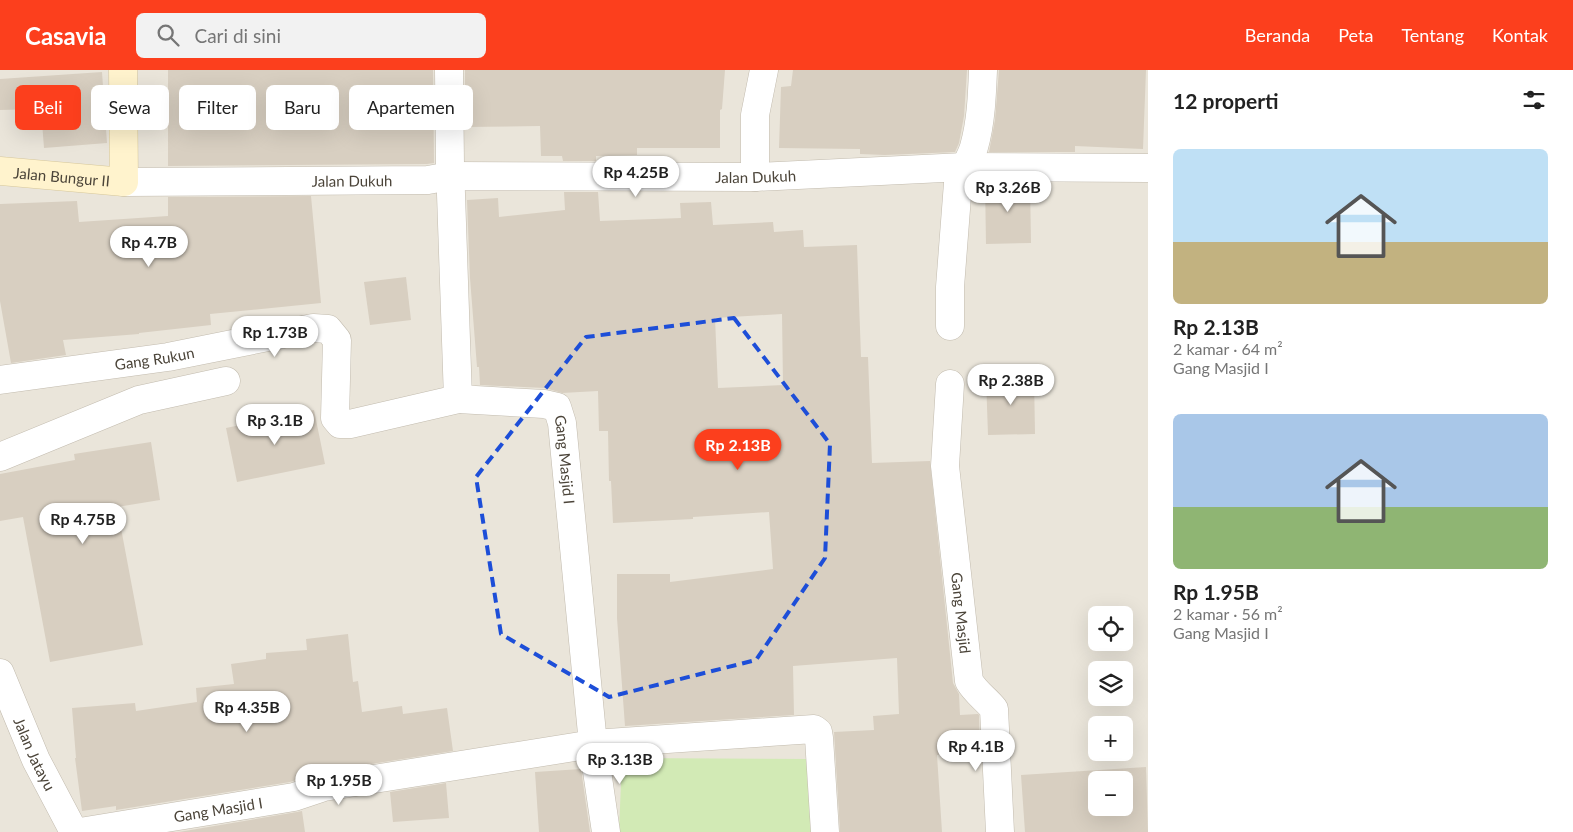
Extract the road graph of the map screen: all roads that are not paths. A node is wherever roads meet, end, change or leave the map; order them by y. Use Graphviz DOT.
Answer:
graph roads {
  1 [pos="123,70"];
  2 [pos="449,70"];
  3 [pos="764,70"];
  4 [pos="983,70"];
  5 [pos="964,167"];
  6 [pos="1148,168"];
  7 [pos="0,171"];
  8 [pos="450,176"];
  9 [pos="755,177"];
  10 [pos="124,182"];
  11 [pos="950,326"];
  12 [pos="0,380"];
  13 [pos="226,381"];
  14 [pos="950,384"];
  15 [pos="458,399"];
  16 [pos="0,457"];
  17 [pos="0,673"];
  18 [pos="593,744"];
  19 [pos="74,832"];
  20 [pos="80,832"];
  21 [pos="606,832"];
  22 [pos="825,832"];
  23 [pos="1000,832"];
  1 -- 10 [label="street"];
  2 -- 8 [label="street"];
  3 -- 9 [label="street"];
  4 -- 5 [label="street"];
  5 -- 6 [label="street, Jalan Dukuh"];
  5 -- 9 [label="street, Jalan Dukuh"];
  5 -- 11 [label="street"];
  7 -- 10 [label="street, Jalan Bungur II"];
  8 -- 9 [label="street, Jalan Dukuh"];
  8 -- 10 [label="street, Jalan Dukuh"];
  8 -- 15 [label="street"];
  12 -- 15 [label="street, Gang Rukun"];
  13 -- 16 [label="street"];
  14 -- 23 [label="street, Gang Masjid"];
  15 -- 18 [label="street, Gang Masjid I"];
  17 -- 19 [label="street, Jalan Jatayu"];
  18 -- 20 [label="street, Gang Masjid I"];
  18 -- 21 [label="street"];
  18 -- 22 [label="street, Gang Masjid I"];
}
